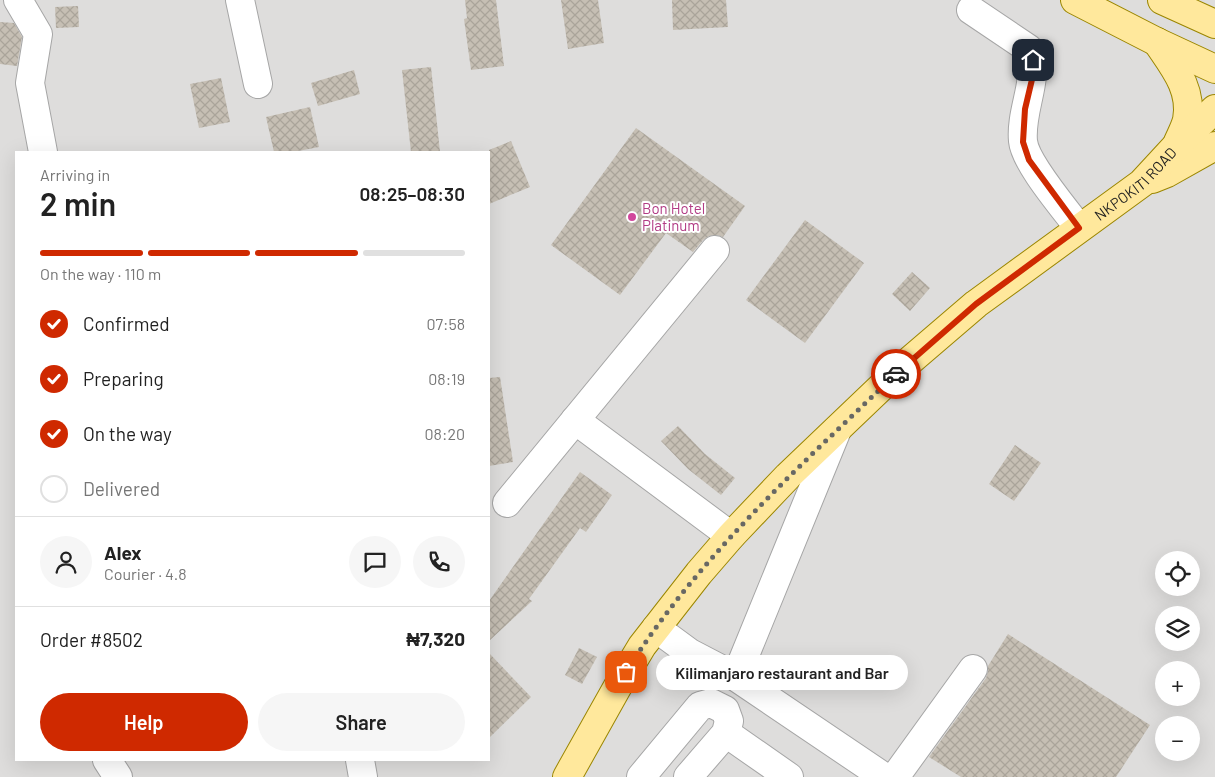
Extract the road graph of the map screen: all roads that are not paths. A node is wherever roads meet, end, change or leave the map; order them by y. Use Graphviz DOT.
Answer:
graph roads {
  1 [pos="18,0"];
  2 [pos="240,0"];
  3 [pos="1075,0"];
  4 [pos="1162,0"];
  5 [pos="971,10"];
  6 [pos="1215,24"];
  7 [pos="1157,42"];
  8 [pos="1215,69"];
  9 [pos="258,84"];
  10 [pos="1215,109"];
  11 [pos="1178,144"];
  12 [pos="1215,146"];
  13 [pos="43,151"];
  14 [pos="1142,183"];
  15 [pos="1079,228"];
  16 [pos="715,250"];
  17 [pos="575,420"];
  18 [pos="837,430"];
  19 [pos="507,503"];
  20 [pos="731,536"];
  21 [pos="656,628"];
  22 [pos="973,669"];
  23 [pos="736,677"];
  24 [pos="726,733"];
  25 [pos="109,761"];
  26 [pos="360,761"];
  27 [pos="118,777"];
  28 [pos="363,777"];
  29 [pos="567,777"];
  30 [pos="641,777"];
  31 [pos="688,777"];
  32 [pos="789,777"];
  33 [pos="884,777"];
  34 [pos="895,777"];
  1 -- 13 [label="street"];
  2 -- 9 [label="street"];
  3 -- 7 [label="main road"];
  4 -- 6 [label="main road"];
  5 -- 15 [label="street"];
  7 -- 8 [label="main road"];
  7 -- 11 [label="main road"];
  10 -- 11 [label="main road, NKPOKITI ROAD"];
  11 -- 14 [label="main road, NKPOKITI ROAD"];
  12 -- 14 [label="main road"];
  14 -- 15 [label="main road, NKPOKITI ROAD"];
  15 -- 18 [label="main road, NKPOKITI ROAD"];
  16 -- 17 [label="street"];
  17 -- 19 [label="street"];
  17 -- 20 [label="street"];
  18 -- 20 [label="main road, NKPOKITI ROAD"];
  18 -- 23 [label="street"];
  20 -- 21 [label="main road, NKPOKITI ROAD"];
  21 -- 23 [label="street"];
  21 -- 29 [label="main road, NKPOKITI ROAD"];
  22 -- 34 [label="street"];
  23 -- 33 [label="street"];
  24 -- 30 [label="street"];
  24 -- 31 [label="street"];
  24 -- 32 [label="street"];
  25 -- 27 [label="street"];
  26 -- 28 [label="street"];
}
